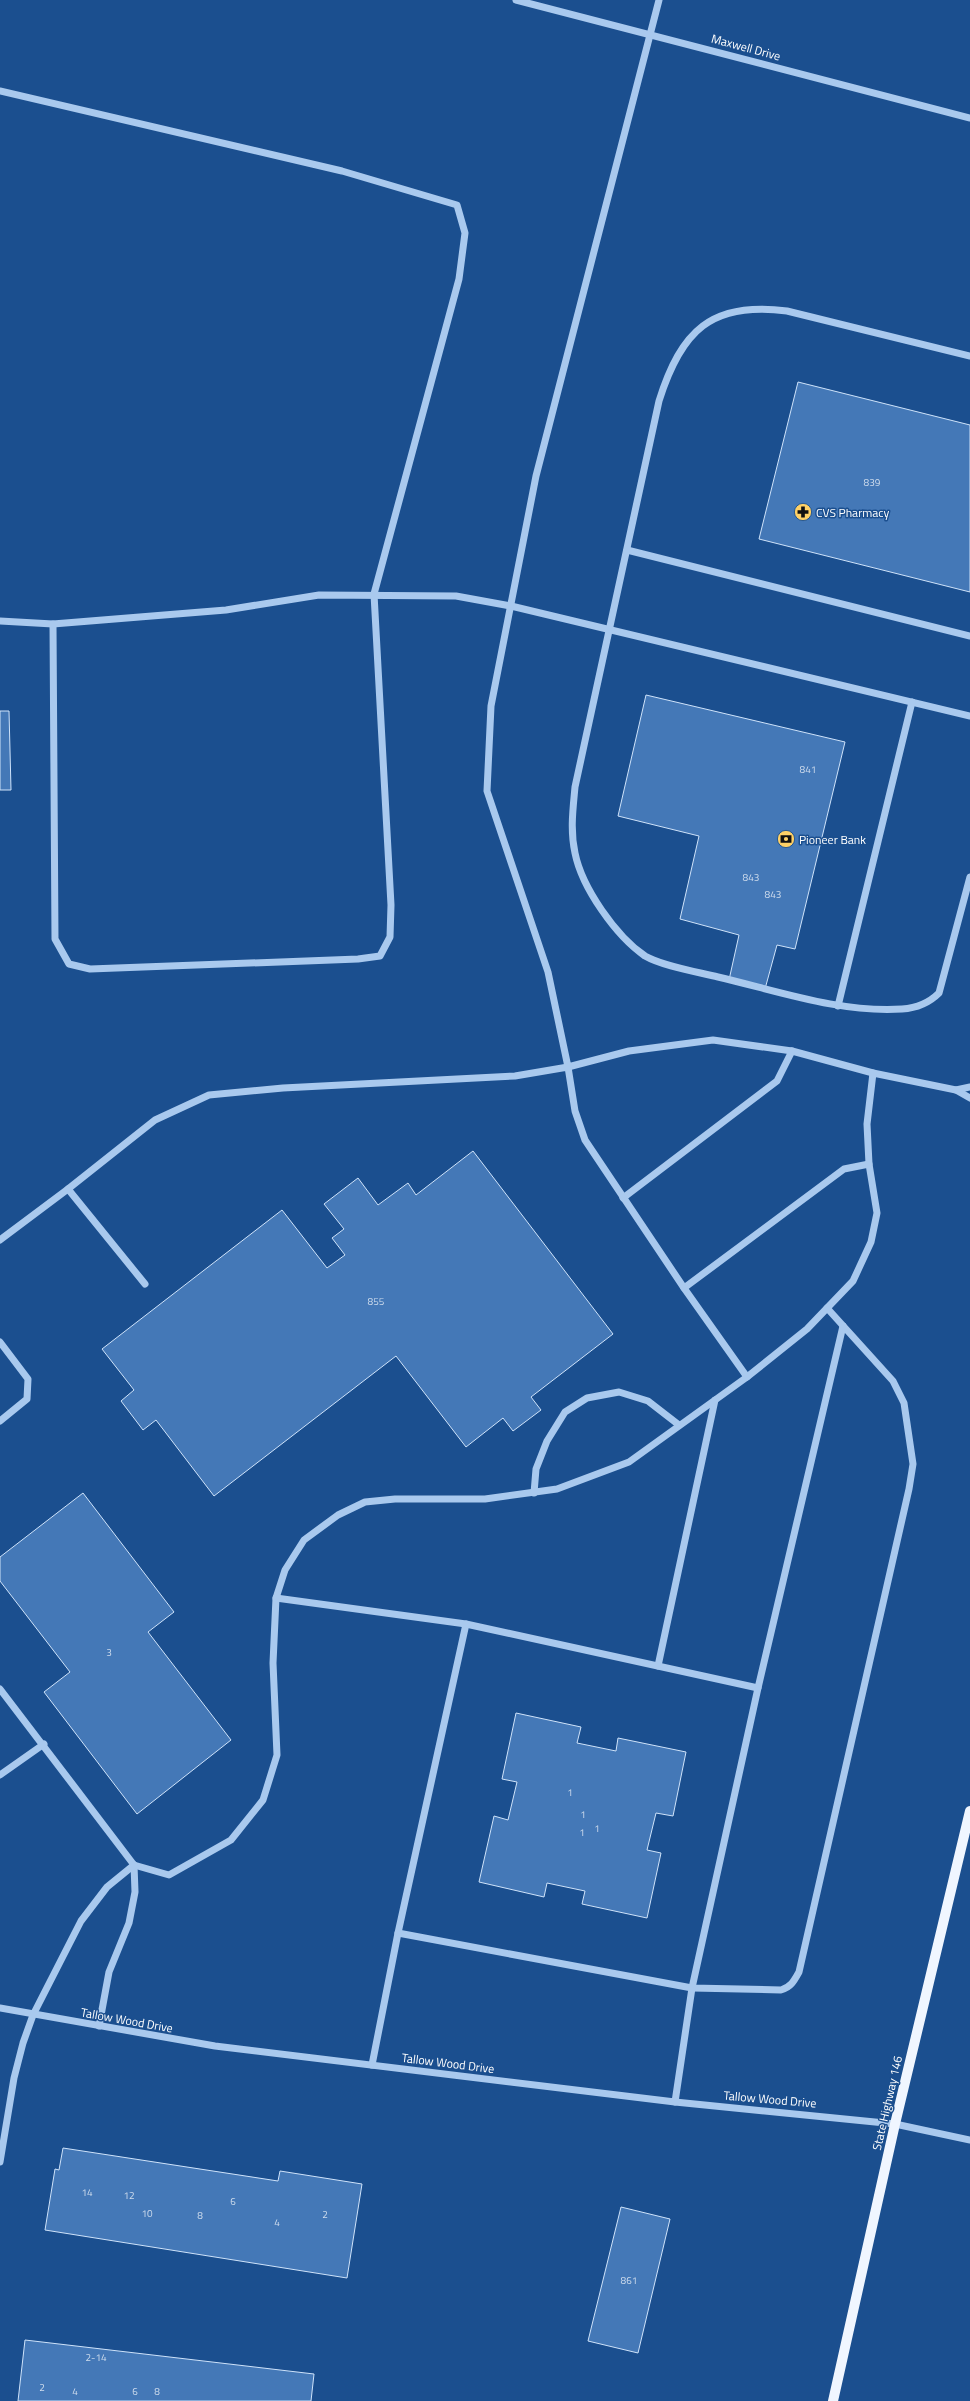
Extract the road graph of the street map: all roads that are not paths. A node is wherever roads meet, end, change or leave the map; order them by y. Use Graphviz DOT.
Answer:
graph roads {
  1 [pos="516,0"];
  2 [pos="659,0"];
  3 [pos="650,33"];
  4 [pos="0,91"];
  5 [pos="970,118"];
  6 [pos="970,356"];
  7 [pos="627,550"];
  8 [pos="374,594"];
  9 [pos="511,606"];
  10 [pos="0,621"];
  11 [pos="53,624"];
  12 [pos="609,630"];
  13 [pos="970,636"];
  14 [pos="912,702"];
  15 [pos="970,716"];
  16 [pos="970,877"];
  17 [pos="838,1006"];
  18 [pos="792,1051"];
  19 [pos="568,1067"];
  20 [pos="873,1073"];
  21 [pos="970,1087"];
  22 [pos="956,1090"];
  23 [pos="970,1098"];
  24 [pos="869,1164"];
  25 [pos="68,1189"];
  26 [pos="623,1198"];
  27 [pos="0,1240"];
  28 [pos="145,1284"];
  29 [pos="684,1288"];
  30 [pos="828,1308"];
  31 [pos="843,1326"];
  32 [pos="0,1342"];
  33 [pos="748,1377"];
  34 [pos="715,1400"];
  35 [pos="0,1421"];
  36 [pos="679,1425"];
  37 [pos="534,1493"];
  38 [pos="276,1598"];
  39 [pos="466,1624"];
  40 [pos="658,1666"];
  41 [pos="758,1688"];
  42 [pos="0,1689"];
  43 [pos="44,1744"];
  44 [pos="0,1775"];
  45 [pos="970,1811"];
  46 [pos="134,1865"];
  47 [pos="398,1933"];
  48 [pos="692,1988"];
  49 [pos="0,2008"];
  50 [pos="33,2014"];
  51 [pos="99,2026"];
  52 [pos="372,2065"];
  53 [pos="675,2102"];
  54 [pos="895,2124"];
  55 [pos="970,2140"];
  56 [pos="0,2162"];
  57 [pos="832,2401"];
  1 -- 3 [label="street, Maxwell Drive"];
  2 -- 3 [label="street"];
  3 -- 5 [label="street, Maxwell Drive"];
  3 -- 9 [label="street"];
  4 -- 8 [label="street"];
  6 -- 7 [label="street"];
  7 -- 12 [label="street"];
  7 -- 13 [label="street"];
  8 -- 9 [label="street"];
  8 -- 11 [label="street"];
  8 -- 11 [label="street"];
  9 -- 12 [label="street"];
  9 -- 19 [label="street"];
  10 -- 11 [label="street"];
  12 -- 14 [label="street"];
  12 -- 17 [label="street"];
  14 -- 15 [label="street"];
  14 -- 17 [label="street"];
  16 -- 17 [label="street"];
  18 -- 19 [label="street"];
  18 -- 20 [label="street"];
  18 -- 26 [label="street"];
  19 -- 25 [label="street"];
  19 -- 26 [label="street"];
  20 -- 22 [label="street"];
  20 -- 24 [label="street"];
  21 -- 22 [label="street"];
  22 -- 23 [label="street"];
  24 -- 29 [label="street"];
  24 -- 30 [label="street"];
  25 -- 27 [label="street"];
  25 -- 28 [label="street"];
  26 -- 29 [label="street"];
  29 -- 33 [label="street"];
  30 -- 31 [label="street"];
  30 -- 33 [label="street"];
  31 -- 41 [label="street"];
  31 -- 48 [label="street"];
  32 -- 35 [label="street"];
  33 -- 34 [label="street"];
  34 -- 36 [label="street"];
  34 -- 40 [label="street"];
  36 -- 37 [label="street"];
  36 -- 37 [label="street"];
  37 -- 38 [label="street"];
  38 -- 39 [label="street"];
  38 -- 46 [label="street"];
  39 -- 40 [label="street"];
  39 -- 47 [label="street"];
  40 -- 41 [label="street"];
  41 -- 48 [label="street"];
  42 -- 43 [label="street"];
  43 -- 44 [label="street"];
  43 -- 46 [label="street"];
  45 -- 54 [label="main road, State Highway 146"];
  46 -- 50 [label="street"];
  46 -- 51 [label="street"];
  47 -- 48 [label="street"];
  47 -- 52 [label="street"];
  48 -- 53 [label="street"];
  49 -- 50 [label="street, Tallow Wood Drive"];
  50 -- 51 [label="street, Tallow Wood Drive"];
  50 -- 56 [label="street"];
  51 -- 52 [label="street, Tallow Wood Drive"];
  52 -- 53 [label="street, Tallow Wood Drive"];
  53 -- 54 [label="street, Tallow Wood Drive"];
  54 -- 55 [label="street, Tallow Wood Drive"];
  54 -- 57 [label="main road, State Highway 146"];
}
